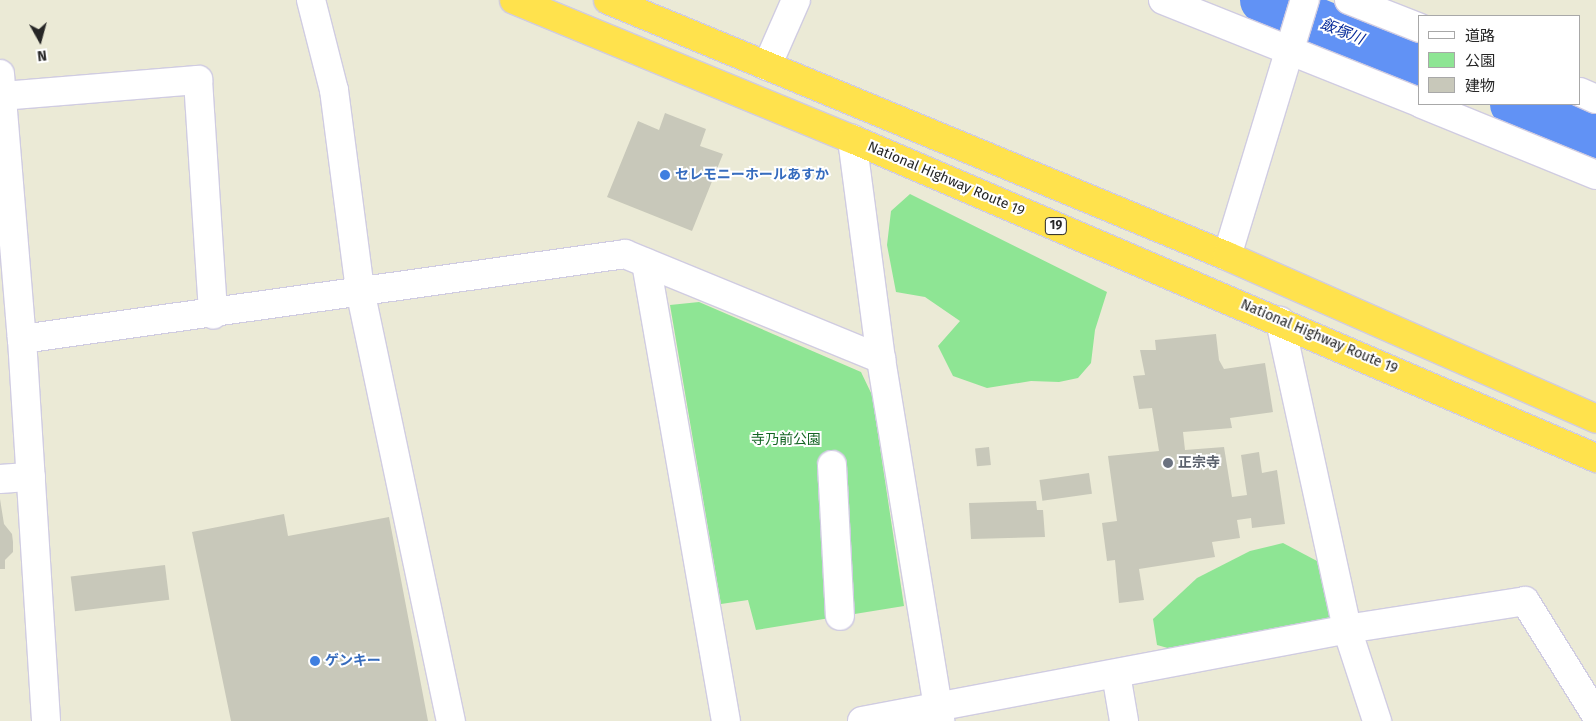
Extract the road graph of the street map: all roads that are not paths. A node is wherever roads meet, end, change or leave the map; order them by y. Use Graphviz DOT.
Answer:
graph roads {
  1 [pos="311,0"];
  2 [pos="514,0"];
  3 [pos="608,0"];
  4 [pos="796,0"];
  5 [pos="1163,0"];
  6 [pos="1305,0"];
  7 [pos="1349,0"];
  8 [pos="1418,27"];
  9 [pos="1289,50"];
  10 [pos="767,66"];
  11 [pos="1,85"];
  12 [pos="1581,92"];
  13 [pos="1596,99"];
  14 [pos="1418,102"];
  15 [pos="1426,105"];
  16 [pos="852,139"];
  17 [pos="1596,175"];
  18 [pos="5,222"];
  19 [pos="1227,256"];
  20 [pos="646,263"];
  21 [pos="360,290"];
  22 [pos="213,315"];
  23 [pos="1280,320"];
  24 [pos="22,339"];
  25 [pos="880,359"];
  26 [pos="1596,419"];
  27 [pos="1596,458"];
  28 [pos="832,465"];
  29 [pos="31,478"];
  30 [pos="0,479"];
  31 [pos="840,616"];
  32 [pos="1347,629"];
  33 [pos="1116,674"];
  34 [pos="939,714"];
  35 [pos="1596,715"];
  36 [pos="46,721"];
  37 [pos="450,721"];
  38 [pos="726,721"];
  39 [pos="862,721"];
  40 [pos="1124,721"];
  41 [pos="1377,721"];
  1 -- 21 [label="street"];
  2 -- 16 [label="highway, National Highway Route 19 / 19"];
  3 -- 10 [label="highway"];
  4 -- 10 [label="street"];
  5 -- 9 [label="street"];
  6 -- 9 [label="street"];
  7 -- 8 [label="street"];
  9 -- 14 [label="street"];
  9 -- 19 [label="street"];
  10 -- 19 [label="highway"];
  11 -- 18 [label="street"];
  11 -- 22 [label="street"];
  12 -- 13 [label="street"];
  15 -- 17 [label="street"];
  16 -- 23 [label="highway, National Highway Route 19 / 19"];
  16 -- 25 [label="street"];
  18 -- 24 [label="street"];
  19 -- 26 [label="highway"];
  20 -- 21 [label="street"];
  20 -- 25 [label="street"];
  20 -- 38 [label="street"];
  21 -- 22 [label="street"];
  21 -- 37 [label="street"];
  22 -- 24 [label="street"];
  23 -- 27 [label="highway, National Highway Route 19 / 19"];
  23 -- 32 [label="street"];
  24 -- 29 [label="street"];
  25 -- 34 [label="street"];
  28 -- 31 [label="street"];
  29 -- 30 [label="street"];
  29 -- 36 [label="street"];
  32 -- 33 [label="street"];
  32 -- 35 [label="street"];
  32 -- 41 [label="street"];
  33 -- 34 [label="street"];
  33 -- 40 [label="street"];
  34 -- 39 [label="street"];
}
